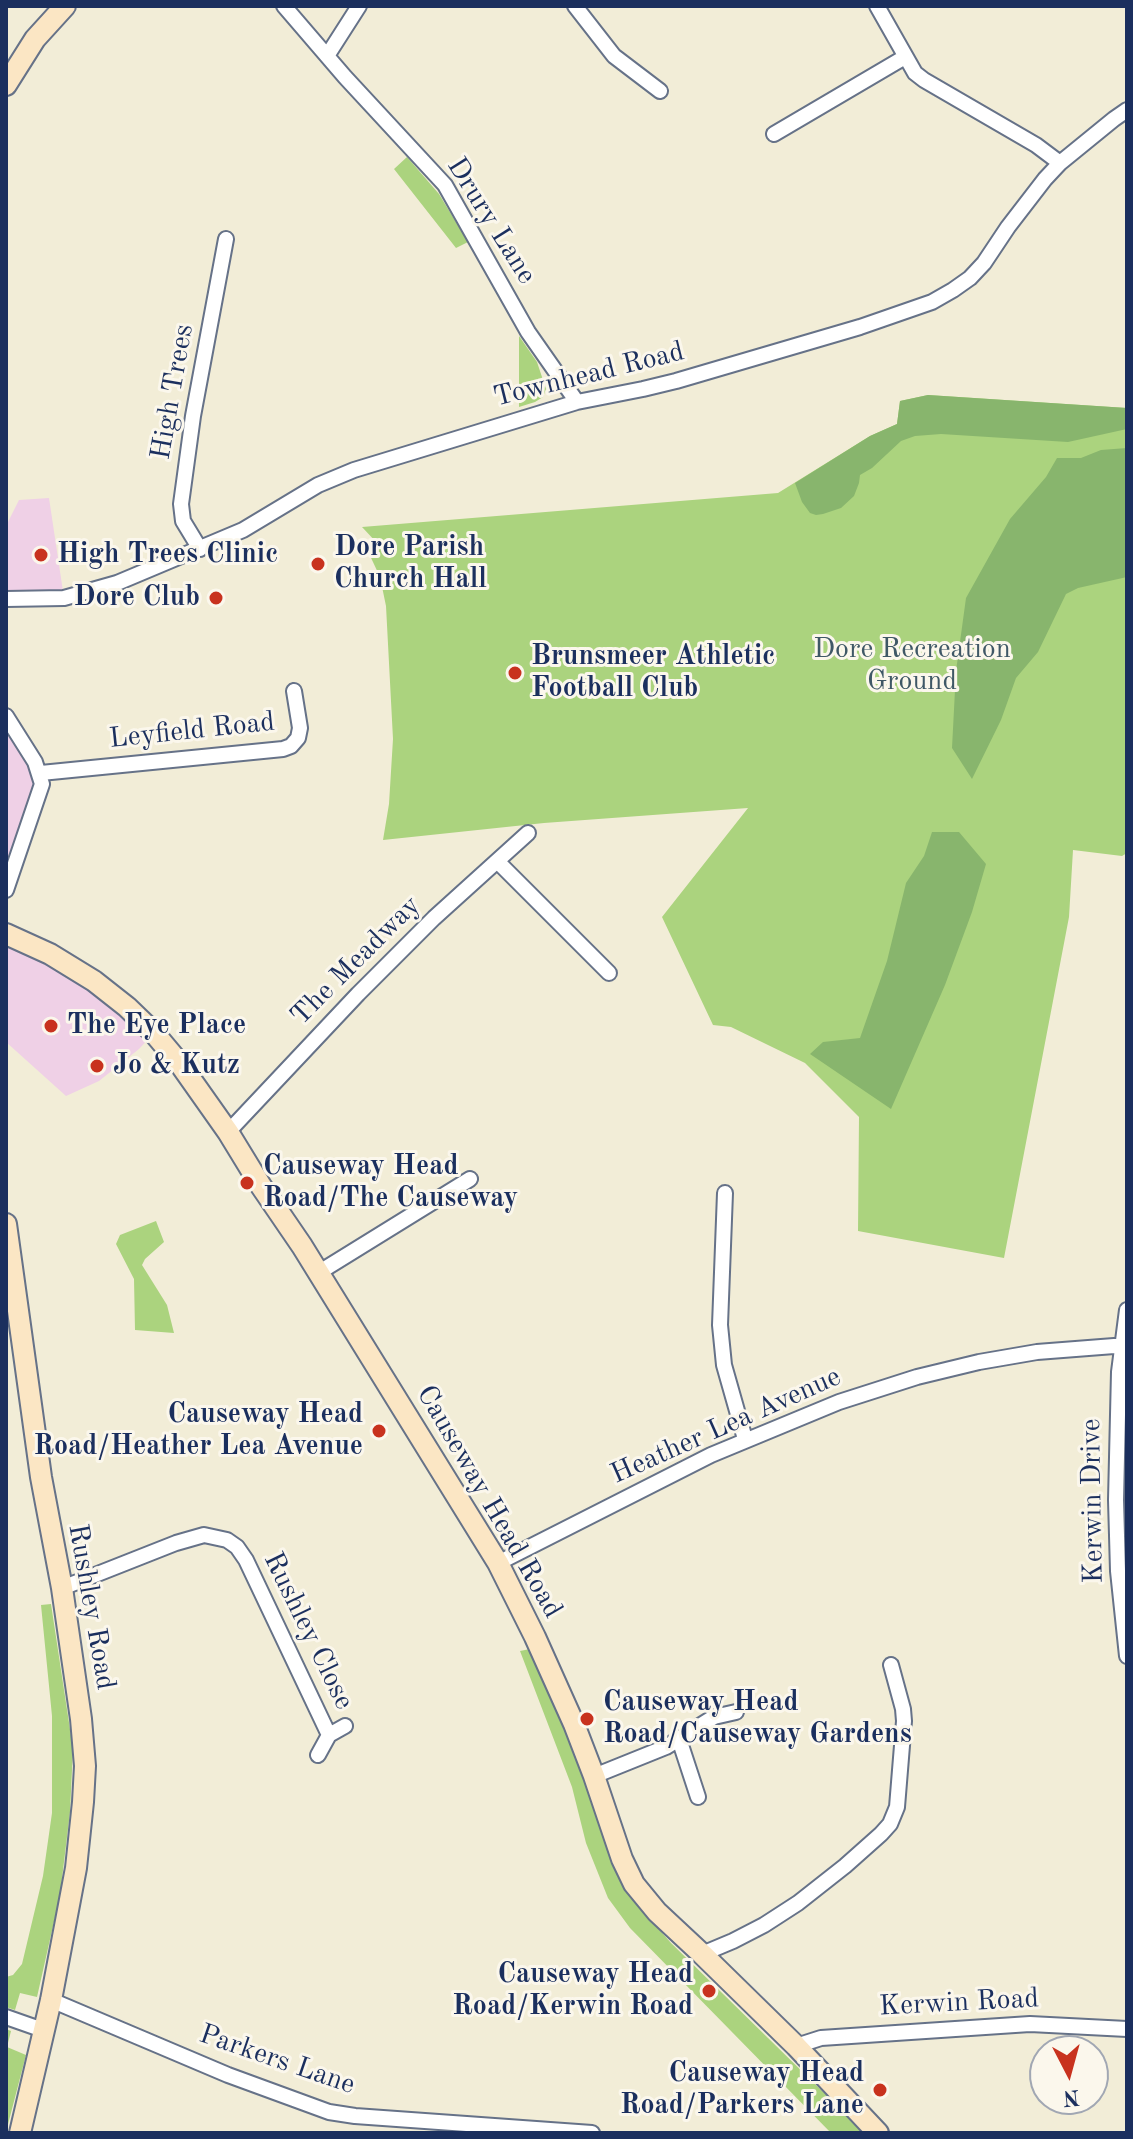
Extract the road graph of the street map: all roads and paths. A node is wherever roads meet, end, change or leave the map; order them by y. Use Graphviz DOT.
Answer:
graph roads {
  1 [pos="65,6"];
  2 [pos="284,6"];
  3 [pos="359,6"];
  4 [pos="575,6"];
  5 [pos="877,6"];
  6 [pos="327,56"];
  7 [pos="905,57"];
  8 [pos="6,85"];
  9 [pos="660,91"];
  10 [pos="1127,110"];
  11 [pos="774,134"];
  12 [pos="1060,163"];
  13 [pos="226,239"];
  14 [pos="577,402"];
  15 [pos="200,549"];
  16 [pos="6,599"];
  17 [pos="294,691"];
  18 [pos="6,716"];
  19 [pos="41,773"];
  20 [pos="528,833"];
  21 [pos="498,862"];
  22 [pos="6,890"];
  23 [pos="6,934"];
  24 [pos="609,973"];
  25 [pos="228,1132"];
  26 [pos="470,1179"];
  27 [pos="725,1193"];
  28 [pos="6,1224"];
  29 [pos="318,1273"];
  30 [pos="1127,1310"];
  31 [pos="1125,1345"];
  32 [pos="745,1439"];
  33 [pos="498,1563"];
  34 [pos="62,1588"];
  35 [pos="1127,1656"];
  36 [pos="891,1665"];
  37 [pos="736,1712"];
  38 [pos="345,1726"];
  39 [pos="329,1735"];
  40 [pos="679,1739"];
  41 [pos="318,1755"];
  42 [pos="594,1776"];
  43 [pos="698,1797"];
  44 [pos="702,1954"];
  45 [pos="51,2000"];
  46 [pos="6,2017"];
  47 [pos="1127,2029"];
  48 [pos="43,2030"];
  49 [pos="796,2046"];
  50 [pos="20,2133"];
  51 [pos="592,2133"];
  52 [pos="878,2133"];
  1 -- 8 [label="street"];
  2 -- 6 [label="street, Drury Lane"];
  3 -- 6 [label="street"];
  4 -- 9 [label="street"];
  5 -- 7 [label="street"];
  6 -- 14 [label="street, Drury Lane"];
  7 -- 11 [label="street"];
  7 -- 12 [label="street"];
  10 -- 12 [label="street, Townhead Road"];
  12 -- 14 [label="street, Townhead Road"];
  13 -- 15 [label="street, High Trees"];
  14 -- 15 [label="street, Townhead Road"];
  15 -- 16 [label="street, Townhead Road"];
  17 -- 19 [label="street, Leyfield Road"];
  18 -- 19 [label="street"];
  19 -- 22 [label="street"];
  20 -- 21 [label="street, The Meadway"];
  21 -- 24 [label="street"];
  21 -- 25 [label="street, The Meadway"];
  23 -- 25 [label="street, Causeway Head Road"];
  25 -- 29 [label="street, Causeway Head Road"];
  26 -- 29 [label="street"];
  27 -- 32 [label="street"];
  28 -- 34 [label="street, Rushley Road"];
  29 -- 33 [label="street, Causeway Head Road"];
  30 -- 31 [label="street, Kerwin Drive"];
  31 -- 32 [label="street, Heather Lea Avenue"];
  31 -- 35 [label="street, Kerwin Drive"];
  32 -- 33 [label="street, Heather Lea Avenue"];
  33 -- 42 [label="street, Causeway Head Road"];
  34 -- 39 [label="street, Rushley Close"];
  34 -- 45 [label="street, Rushley Road"];
  36 -- 44 [label="street"];
  37 -- 40 [label="street"];
  38 -- 39 [label="street, Rushley Close"];
  39 -- 41 [label="street, Rushley Close"];
  40 -- 42 [label="street"];
  40 -- 43 [label="street"];
  42 -- 44 [label="street, Causeway Head Road"];
  44 -- 49 [label="street, Causeway Head Road"];
  45 -- 48 [label="street, Rushley Road"];
  45 -- 51 [label="street, Parkers Lane"];
  46 -- 48 [label="street"];
  47 -- 49 [label="street, Kerwin Road"];
  48 -- 50 [label="street, Rushley Road"];
  49 -- 52 [label="street, Causeway Head Road"];
}
